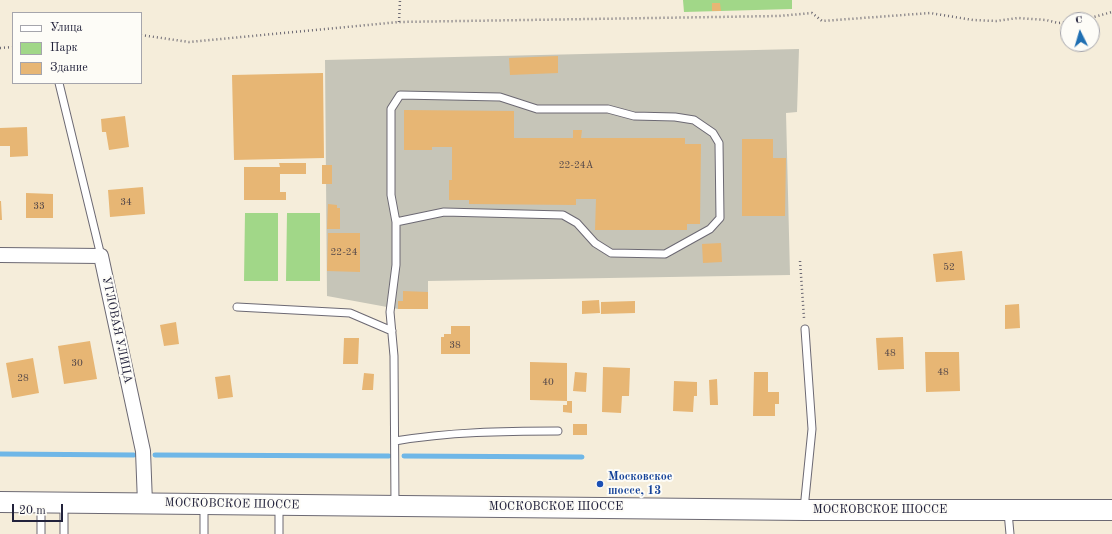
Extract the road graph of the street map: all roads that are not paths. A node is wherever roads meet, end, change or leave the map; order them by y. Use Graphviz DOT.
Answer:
graph roads {
  1 [pos="59,84"];
  2 [pos="396,222"];
  3 [pos="0,255"];
  4 [pos="101,256"];
  5 [pos="237,307"];
  6 [pos="805,329"];
  7 [pos="392,331"];
  8 [pos="558,431"];
  9 [pos="395,441"];
  10 [pos="0,502"];
  11 [pos="41,502"];
  12 [pos="64,502"];
  13 [pos="145,503"];
  14 [pos="204,504"];
  15 [pos="278,505"];
  16 [pos="395,506"];
  17 [pos="804,510"];
  18 [pos="1008,510"];
  19 [pos="1112,510"];
  20 [pos="41,534"];
  21 [pos="64,534"];
  22 [pos="204,534"];
  23 [pos="279,534"];
  24 [pos="1010,534"];
  1 -- 4 [label="lane"];
  2 -- 2 [label="lane"];
  2 -- 7 [label="lane"];
  3 -- 4 [label="street"];
  4 -- 13 [label="street, УГЛОВАЯ УЛИЦА"];
  5 -- 7 [label="lane"];
  6 -- 17 [label="lane"];
  7 -- 9 [label="lane"];
  8 -- 9 [label="lane"];
  9 -- 16 [label="lane"];
  10 -- 11 [label="main road, МОСКОВСКОЕ ШОССЕ"];
  11 -- 12 [label="main road, МОСКОВСКОЕ ШОССЕ"];
  11 -- 20 [label="lane"];
  12 -- 13 [label="main road, МОСКОВСКОЕ ШОССЕ"];
  12 -- 21 [label="lane"];
  13 -- 14 [label="main road, МОСКОВСКОЕ ШОССЕ"];
  14 -- 15 [label="main road, МОСКОВСКОЕ ШОССЕ"];
  14 -- 22 [label="lane"];
  15 -- 16 [label="main road, МОСКОВСКОЕ ШОССЕ"];
  15 -- 23 [label="lane"];
  16 -- 17 [label="main road, МОСКОВСКОЕ ШОССЕ"];
  17 -- 18 [label="main road, МОСКОВСКОЕ ШОССЕ"];
  18 -- 19 [label="main road, МОСКОВСКОЕ ШОССЕ"];
  18 -- 24 [label="lane"];
}
